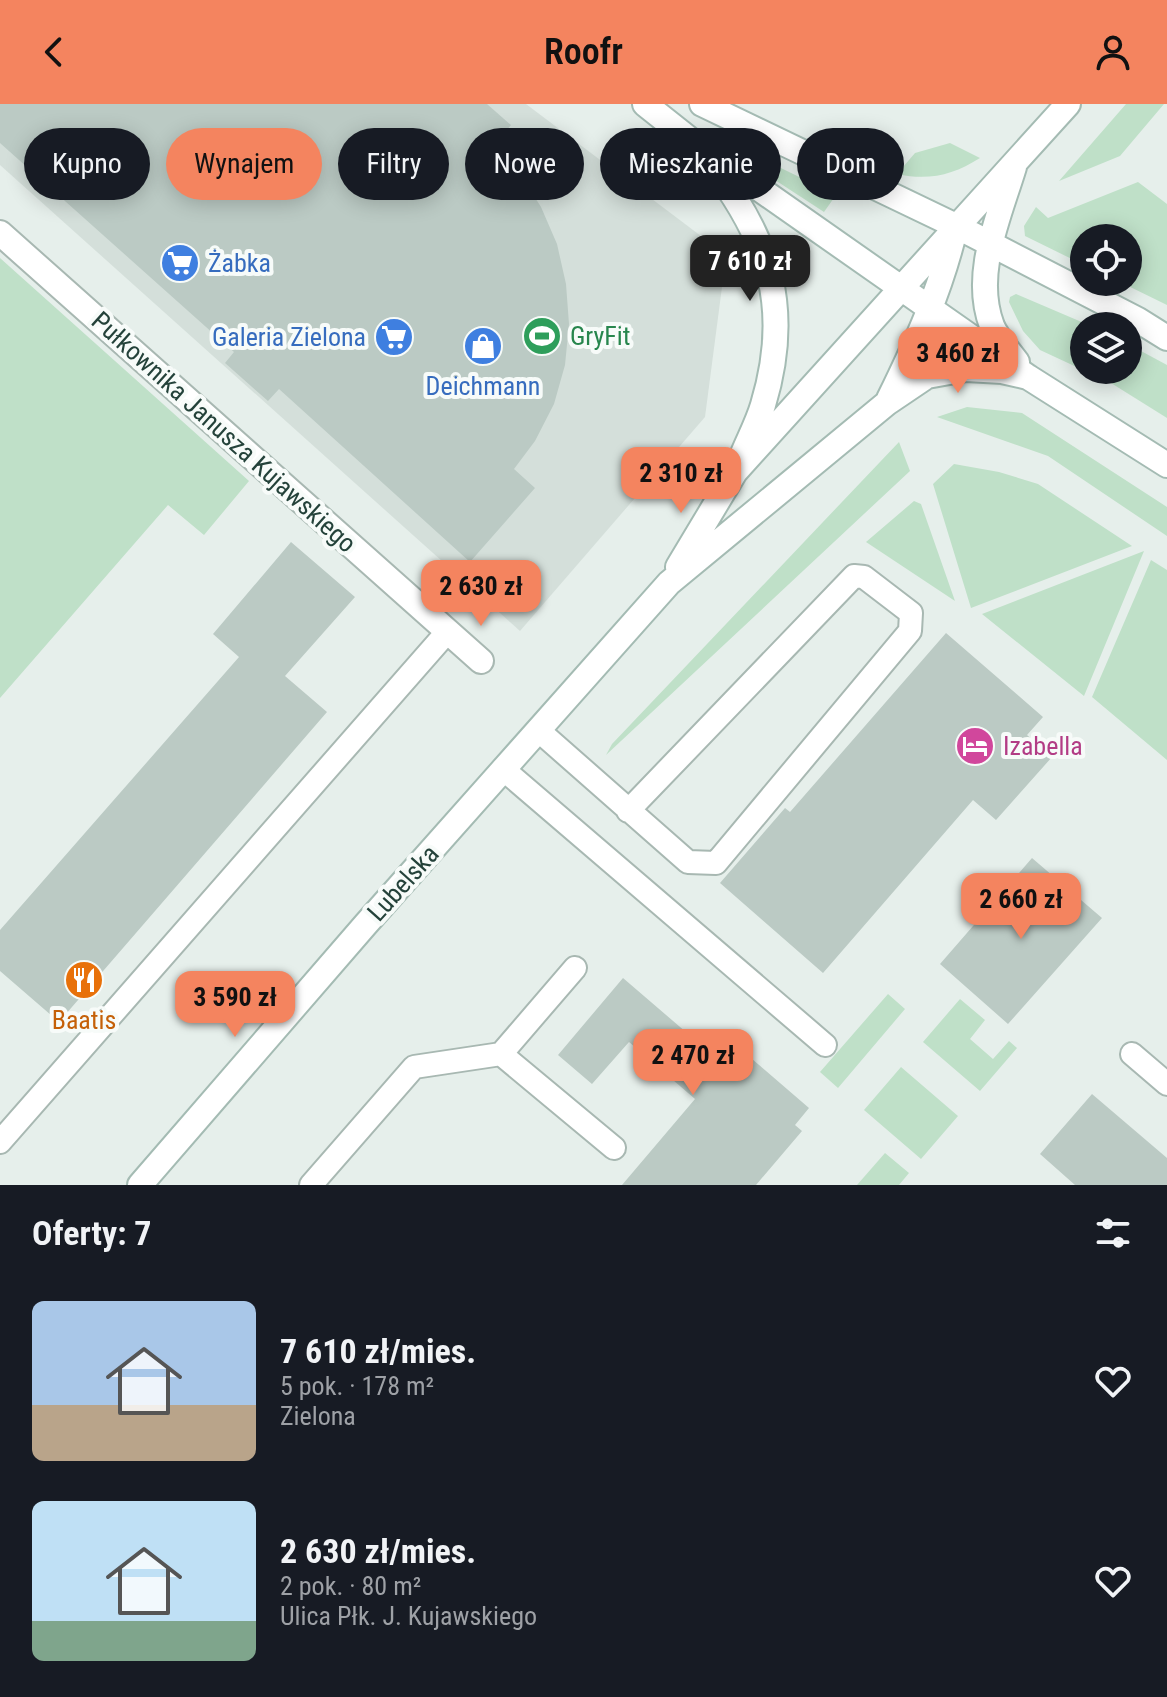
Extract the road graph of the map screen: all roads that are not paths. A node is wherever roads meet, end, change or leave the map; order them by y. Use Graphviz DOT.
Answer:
graph roads {
  1 [pos="645,104"];
  2 [pos="702,104"];
  3 [pos="1068,104"];
  4 [pos="675,128"];
  5 [pos="1015,163"];
  6 [pos="736,200"];
  7 [pos="775,200"];
  8 [pos="956,226"];
  9 [pos="0,233"];
  10 [pos="990,245"];
  11 [pos="901,288"];
  12 [pos="931,308"];
  13 [pos="1167,338"];
  14 [pos="1028,377"];
  15 [pos="887,403"];
  16 [pos="1167,465"];
  17 [pos="735,472"];
  18 [pos="669,583"];
  19 [pos="448,631"];
  20 [pos="481,661"];
  21 [pos="538,730"];
  22 [pos="503,769"];
  23 [pos="628,811"];
  24 [pos="575,968"];
  25 [pos="825,1045"];
  26 [pos="501,1054"];
  27 [pos="1132,1054"];
  28 [pos="1167,1084"];
  29 [pos="0,1142"];
  30 [pos="614,1148"];
  31 [pos="140,1185"];
  32 [pos="311,1185"];
  1 -- 4 [label="main road"];
  2 -- 8 [label="main road"];
  3 -- 5 [label="main road, Lubelska"];
  5 -- 8 [label="main road, Lubelska"];
  5 -- 10 [label="main road"];
  6 -- 17 [label="main road"];
  7 -- 11 [label="main road"];
  8 -- 10 [label="main road"];
  8 -- 11 [label="main road, Lubelska"];
  8 -- 12 [label="main road"];
  9 -- 19 [label="main road, Pułkownika Janusza Kujawskiego"];
  10 -- 13 [label="main road"];
  10 -- 14 [label="main road"];
  11 -- 12 [label="main road"];
  11 -- 17 [label="main road, Lubelska"];
  12 -- 14 [label="main road"];
  12 -- 15 [label="main road"];
  14 -- 15 [label="main road, Lubelska"];
  14 -- 16 [label="main road"];
  15 -- 18 [label="main road, Lubelska"];
  17 -- 18 [label="main road, Lubelska"];
  18 -- 21 [label="main road, Lubelska"];
  19 -- 20 [label="main road, Pułkownika Janusza Kujawskiego"];
  19 -- 29 [label="lane"];
  21 -- 22 [label="main road, Lubelska"];
  21 -- 23 [label="lane"];
  22 -- 25 [label="lane"];
  22 -- 31 [label="main road, Lubelska"];
  23 -- 23 [label="lane"];
  24 -- 26 [label="lane"];
  26 -- 30 [label="lane"];
  26 -- 32 [label="lane"];
  27 -- 28 [label="lane"];
}
